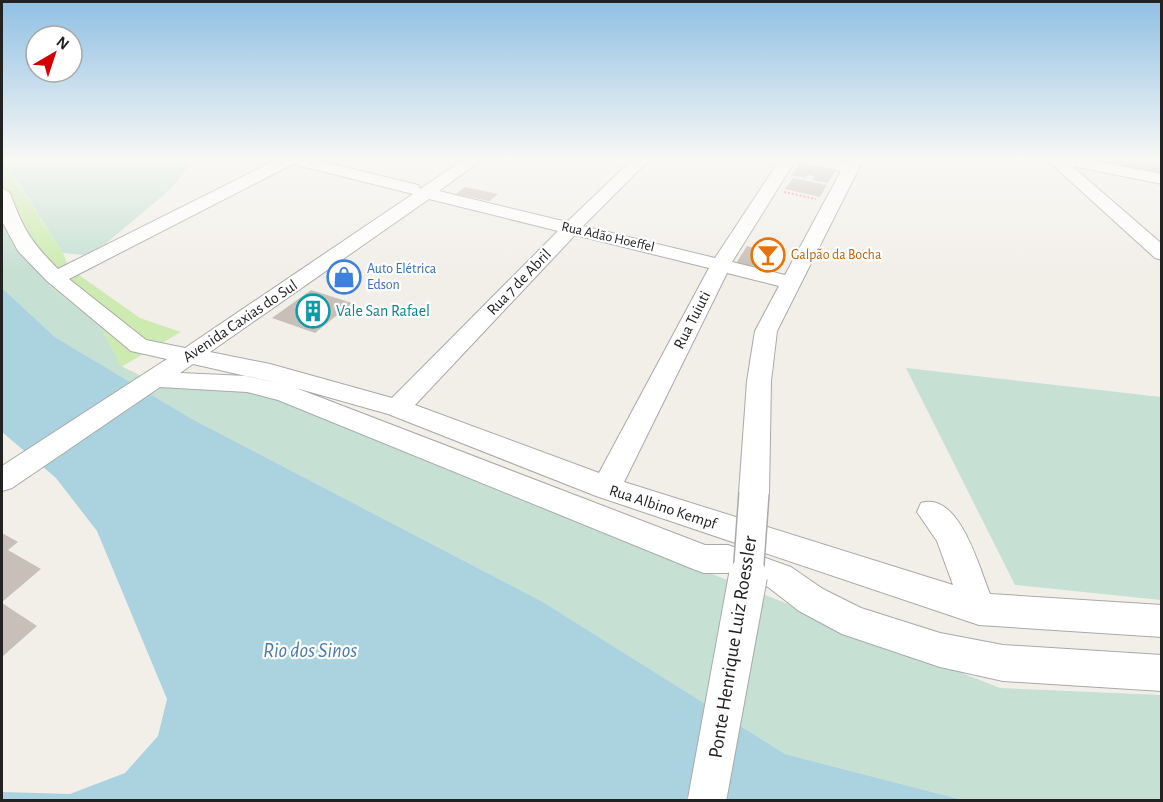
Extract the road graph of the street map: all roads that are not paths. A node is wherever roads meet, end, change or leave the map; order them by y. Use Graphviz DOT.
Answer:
graph roads {
  1 [pos="3,195"];
  2 [pos="218,195"];
  3 [pos="413,195"];
  4 [pos="437,195"];
  5 [pos="605,195"];
  6 [pos="767,195"];
  7 [pos="837,195"];
  8 [pos="1095,195"];
  9 [pos="571,228"];
  10 [pos="1161,254"];
  11 [pos="721,264"];
  12 [pos="54,277"];
  13 [pos="789,282"];
  14 [pos="180,355"];
  15 [pos="222,373"];
  16 [pos="151,381"];
  17 [pos="397,408"];
  18 [pos="12,471"];
  19 [pos="606,488"];
  20 [pos="932,512"];
  21 [pos="980,609"];
  22 [pos="1161,621"];
  23 [pos="1161,673"];
  24 [pos="707,801"];
  1 -- 12 [label="street, Rua Albino Kempf"];
  2 -- 12 [label="street"];
  3 -- 14 [label="street, Avenida Caxias do Sul"];
  4 -- 9 [label="street, Rua Adão Hoeffel"];
  5 -- 9 [label="street, Rua 7 de Abril"];
  6 -- 11 [label="street, Rua Tuiuti"];
  7 -- 13 [label="street, Ponte Henrique Luiz Roessler"];
  8 -- 10 [label="street"];
  9 -- 11 [label="street, Rua Adão Hoeffel"];
  9 -- 17 [label="street, Rua 7 de Abril"];
  11 -- 13 [label="street, Rua Adão Hoeffel"];
  11 -- 19 [label="street, Rua Tuiuti"];
  12 -- 14 [label="street, Rua Albino Kempf"];
  13 -- 24 [label="street, Ponte Henrique Luiz Roessler, bridge"];
  14 -- 15 [label="street, Rua Albino Kempf"];
  14 -- 16 [label="street, Avenida Caxias do Sul"];
  15 -- 16 [label="street"];
  15 -- 17 [label="street, Rua Albino Kempf"];
  15 -- 23 [label="street"];
  16 -- 18 [label="street, Avenida Caxias do Sul"];
  17 -- 19 [label="street, Rua Albino Kempf"];
  19 -- 21 [label="street, Rua Albino Kempf"];
  20 -- 21 [label="street"];
  21 -- 22 [label="street, Rua Albino Kempf"];
}
